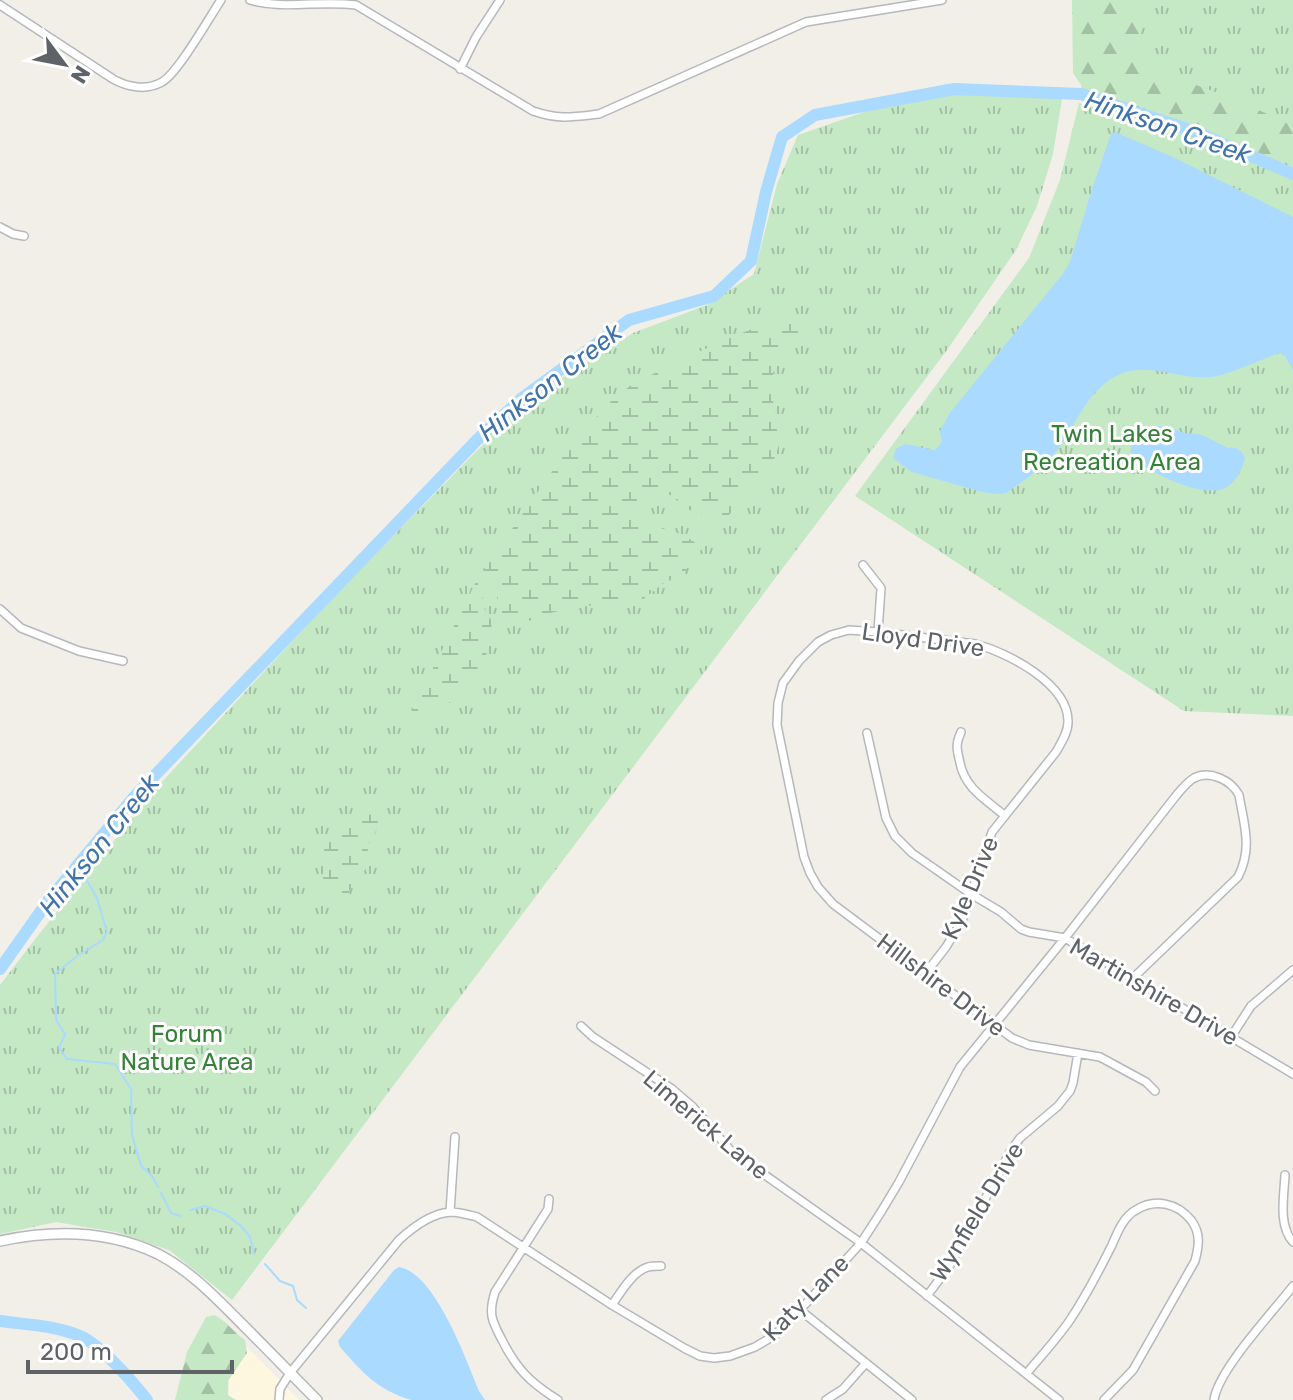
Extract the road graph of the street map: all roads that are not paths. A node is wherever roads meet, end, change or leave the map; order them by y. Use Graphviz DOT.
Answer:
graph roads {
  1 [pos="221,0"];
  2 [pos="250,0"];
  3 [pos="500,0"];
  4 [pos="942,0"];
  5 [pos="0,5"];
  6 [pos="460,69"];
  7 [pos="0,227"];
  8 [pos="24,236"];
  9 [pos="863,565"];
  10 [pos="0,609"];
  11 [pos="878,632"];
  12 [pos="123,661"];
  13 [pos="1068,722"];
  14 [pos="961,732"];
  15 [pos="867,733"];
  16 [pos="1004,815"];
  17 [pos="818,887"];
  18 [pos="971,894"];
  19 [pos="1065,938"];
  20 [pos="1293,970"];
  21 [pos="925,974"];
  22 [pos="1133,978"];
  23 [pos="994,1025"];
  24 [pos="581,1026"];
  25 [pos="1231,1037"];
  26 [pos="1078,1053"];
  27 [pos="1293,1074"];
  28 [pos="1155,1091"];
  29 [pos="455,1137"];
  30 [pos="1285,1175"];
  31 [pos="549,1199"];
  32 [pos="450,1212"];
  33 [pos="0,1241"];
  34 [pos="1293,1242"];
  35 [pos="861,1243"];
  36 [pos="523,1247"];
  37 [pos="661,1266"];
  38 [pos="1293,1286"];
  39 [pos="927,1296"];
  40 [pos="612,1305"];
  41 [pos="800,1310"];
  42 [pos="866,1363"];
  43 [pos="290,1373"];
  44 [pos="1027,1373"];
  45 [pos="279,1400"];
  46 [pos="317,1400"];
  47 [pos="558,1400"];
  48 [pos="826,1400"];
  49 [pos="912,1400"];
  50 [pos="1059,1400"];
  51 [pos="1104,1400"];
  52 [pos="1214,1400"];
  1 -- 5 [label="street"];
  2 -- 6 [label="street"];
  3 -- 6 [label="street"];
  4 -- 6 [label="street"];
  7 -- 8 [label="street"];
  9 -- 11 [label="street"];
  10 -- 12 [label="street"];
  11 -- 13 [label="street, Lloyd Drive"];
  11 -- 17 [label="street, Lloyd Drive"];
  13 -- 16 [label="street, Kyle Drive"];
  14 -- 16 [label="street"];
  15 -- 18 [label="street, Martinshire Drive"];
  16 -- 18 [label="street, Kyle Drive"];
  17 -- 21 [label="street, Hillshire Drive"];
  18 -- 19 [label="street, Martinshire Drive"];
  18 -- 21 [label="street, Kyle Drive"];
  19 -- 22 [label="street, Martinshire Drive"];
  19 -- 22 [label="street, Katy Lane"];
  19 -- 23 [label="street, Katy Lane"];
  20 -- 25 [label="street"];
  21 -- 23 [label="street, Hillshire Drive"];
  22 -- 25 [label="street, Martinshire Drive"];
  23 -- 26 [label="street, Hillshire Drive"];
  23 -- 35 [label="street, Katy Lane"];
  24 -- 35 [label="street, Limerick Lane"];
  25 -- 27 [label="street, Martinshire Drive"];
  26 -- 28 [label="street, Hillshire Drive"];
  26 -- 39 [label="street, Wynfield Drive"];
  29 -- 32 [label="street"];
  30 -- 34 [label="street"];
  31 -- 36 [label="street"];
  32 -- 36 [label="street, Katy Lane"];
  32 -- 43 [label="street"];
  33 -- 43 [label="street"];
  35 -- 39 [label="street, Limerick Lane"];
  35 -- 41 [label="street, Katy Lane"];
  36 -- 40 [label="street, Katy Lane"];
  36 -- 47 [label="street"];
  37 -- 40 [label="street"];
  38 -- 52 [label="street"];
  39 -- 44 [label="street, Limerick Lane"];
  40 -- 41 [label="street, Katy Lane"];
  41 -- 42 [label="street"];
  42 -- 48 [label="street"];
  42 -- 49 [label="street"];
  43 -- 45 [label="street"];
  43 -- 46 [label="street"];
  44 -- 50 [label="street, Limerick Lane"];
  44 -- 51 [label="street"];
}
